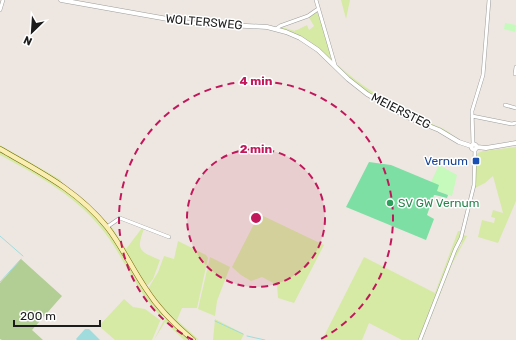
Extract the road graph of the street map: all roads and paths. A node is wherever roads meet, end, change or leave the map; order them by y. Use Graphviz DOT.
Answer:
graph roads {
  1 [pos="3,0"];
  2 [pos="60,0"];
  3 [pos="316,0"];
  4 [pos="489,0"];
  5 [pos="318,9"];
  6 [pos="0,10"];
  7 [pos="276,29"];
  8 [pos="336,67"];
  9 [pos="516,67"];
  10 [pos="516,74"];
  11 [pos="505,105"];
  12 [pos="516,108"];
  13 [pos="472,116"];
  14 [pos="516,123"];
  15 [pos="516,143"];
  16 [pos="474,147"];
  17 [pos="0,149"];
  18 [pos="107,227"];
  19 [pos="168,237"];
  20 [pos="193,340"];
  21 [pos="420,340"];
  1 -- 6 [label="street"];
  2 -- 7 [label="street, WOLTERSWEG"];
  3 -- 5 [label="street"];
  4 -- 13 [label="street"];
  5 -- 7 [label="street"];
  5 -- 8 [label="street"];
  7 -- 8 [label="street, WOLTERSWEG"];
  8 -- 16 [label="street, MEIERSTEG"];
  9 -- 10 [label="street"];
  11 -- 12 [label="street"];
  13 -- 14 [label="street"];
  13 -- 16 [label="street"];
  15 -- 16 [label="street, MEIERSTEG"];
  16 -- 21 [label="street"];
  17 -- 18 [label="main road"];
  18 -- 19 [label="street"];
  18 -- 20 [label="main road"];
}
